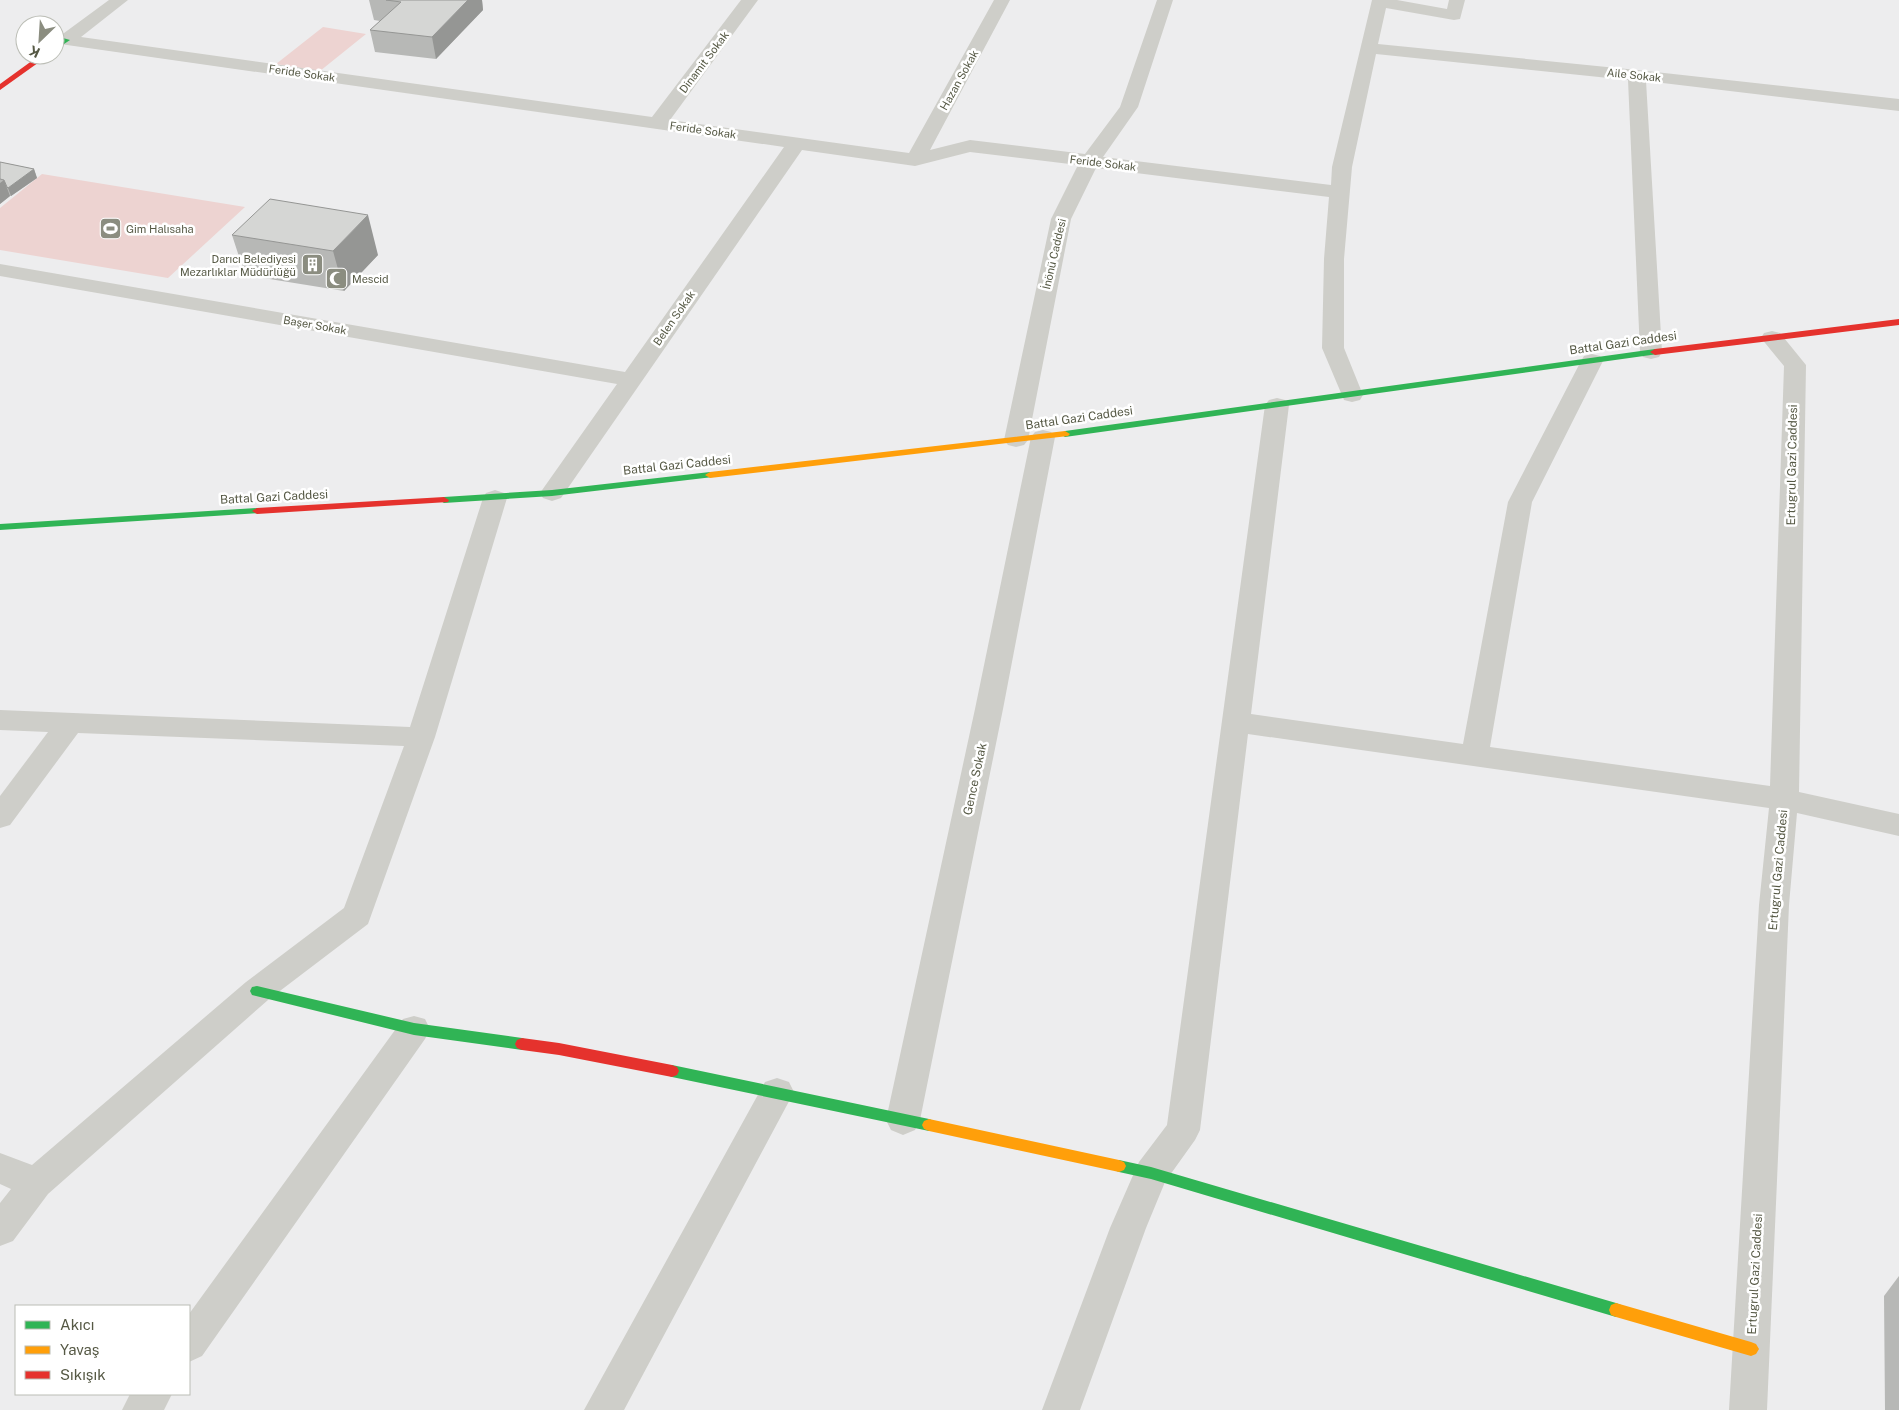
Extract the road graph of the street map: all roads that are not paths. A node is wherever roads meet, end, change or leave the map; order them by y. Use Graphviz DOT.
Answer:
graph roads {
  1 [pos="89,0"];
  2 [pos="750,0"];
  3 [pos="1002,0"];
  4 [pos="1164,0"];
  5 [pos="1457,0"];
  6 [pos="1369,1"];
  7 [pos="117,2"];
  8 [pos="65,40"];
  9 [pos="65,45"];
  10 [pos="1369,48"];
  11 [pos="31,65"];
  12 [pos="1637,75"];
  13 [pos="0,88"];
  14 [pos="1899,105"];
  15 [pos="657,124"];
  16 [pos="797,143"];
  17 [pos="915,160"];
  18 [pos="1090,161"];
  19 [pos="1340,192"];
  20 [pos="0,270"];
  21 [pos="1899,322"];
  22 [pos="1772,338"];
  23 [pos="1651,352"];
  24 [pos="1592,361"];
  25 [pos="630,380"];
  26 [pos="1353,395"];
  27 [pos="1277,405"];
  28 [pos="1029,438"];
  29 [pos="552,493"];
  30 [pos="495,498"];
  31 [pos="0,528"];
  32 [pos="0,720"];
  33 [pos="1236,722"];
  34 [pos="70,723"];
  35 [pos="421,738"];
  36 [pos="1475,756"];
  37 [pos="1784,799"];
  38 [pos="0,818"];
  39 [pos="1899,825"];
  40 [pos="257,991"];
  41 [pos="414,1029"];
  42 [pos="778,1092"];
  43 [pos="903,1120"];
  44 [pos="0,1168"];
  45 [pos="1151,1173"];
  46 [pos="36,1183"];
  47 [pos="0,1230"];
  48 [pos="190,1343"];
  49 [pos="1751,1349"];
  50 [pos="152,1395"];
  51 [pos="141,1410"];
  52 [pos="604,1410"];
  53 [pos="1061,1410"];
  54 [pos="1748,1410"];
  1 -- 7 [label="street"];
  2 -- 15 [label="street, Dinamit Sokak"];
  3 -- 17 [label="street, Hazan Sokak"];
  4 -- 18 [label="street, İnönü Caddesi"];
  5 -- 6 [label="street"];
  6 -- 10 [label="street"];
  7 -- 8 [label="street"];
  9 -- 15 [label="street, Feride Sokak"];
  10 -- 12 [label="street, Aile Sokak"];
  10 -- 19 [label="street"];
  11 -- 13 [label="street"];
  12 -- 14 [label="street, Aile Sokak"];
  12 -- 23 [label="street"];
  15 -- 16 [label="street, Feride Sokak"];
  16 -- 17 [label="street, Feride Sokak"];
  16 -- 25 [label="street, Belen Sokak"];
  17 -- 18 [label="street, Feride Sokak"];
  18 -- 19 [label="street, Feride Sokak"];
  18 -- 28 [label="street, İnönü Caddesi"];
  19 -- 26 [label="street"];
  20 -- 25 [label="street, Başer Sokak"];
  21 -- 22 [label="street, Battal Gazi Caddesi"];
  22 -- 23 [label="street, Battal Gazi Caddesi"];
  22 -- 37 [label="street, Ertugrul Gazi Caddesi"];
  23 -- 24 [label="street, Battal Gazi Caddesi"];
  24 -- 26 [label="street, Battal Gazi Caddesi"];
  24 -- 36 [label="street"];
  25 -- 29 [label="street, Belen Sokak"];
  26 -- 27 [label="street, Battal Gazi Caddesi"];
  27 -- 28 [label="street, Battal Gazi Caddesi"];
  27 -- 33 [label="street"];
  28 -- 29 [label="street, Battal Gazi Caddesi"];
  28 -- 43 [label="street, Gence Sokak"];
  29 -- 30 [label="street, Battal Gazi Caddesi"];
  30 -- 31 [label="street, Battal Gazi Caddesi"];
  30 -- 35 [label="street"];
  32 -- 34 [label="street"];
  33 -- 36 [label="street"];
  33 -- 45 [label="street"];
  34 -- 35 [label="street"];
  34 -- 38 [label="street"];
  35 -- 40 [label="street"];
  36 -- 37 [label="street"];
  37 -- 39 [label="street"];
  37 -- 49 [label="street, Ertugrul Gazi Caddesi"];
  40 -- 41 [label="street"];
  40 -- 46 [label="street"];
  41 -- 42 [label="street"];
  41 -- 48 [label="street"];
  42 -- 43 [label="street"];
  42 -- 52 [label="street"];
  43 -- 45 [label="street"];
  44 -- 46 [label="street"];
  45 -- 49 [label="street"];
  45 -- 53 [label="street"];
  46 -- 47 [label="street"];
  49 -- 54 [label="street, Ertugrul Gazi Caddesi"];
  50 -- 51 [label="street"];
}
